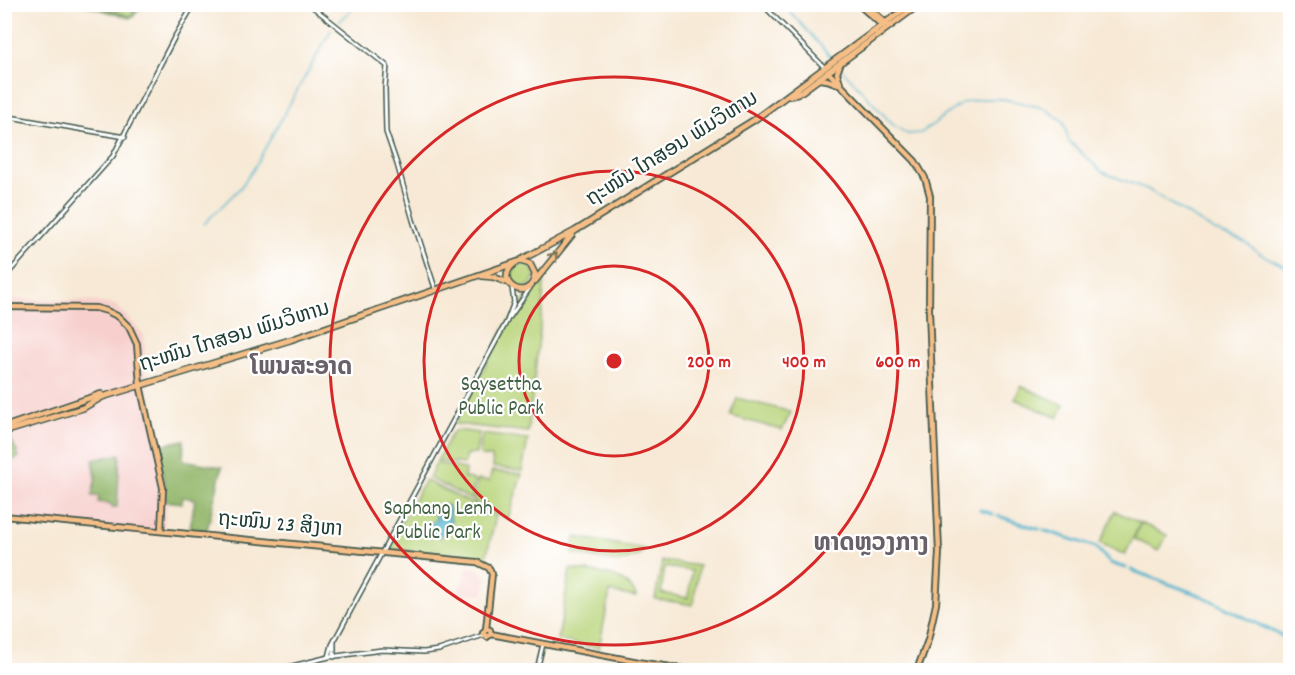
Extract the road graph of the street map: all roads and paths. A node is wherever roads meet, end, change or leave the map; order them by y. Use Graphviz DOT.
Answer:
graph roads {
  1 [pos="194,4"];
  2 [pos="309,4"];
  3 [pos="762,4"];
  4 [pos="858,4"];
  5 [pos="865,4"];
  6 [pos="911,4"];
  7 [pos="920,4"];
  8 [pos="886,25"];
  9 [pos="842,59"];
  10 [pos="830,68"];
  11 [pos="819,79"];
  12 [pos="841,85"];
  13 [pos="789,96"];
  14 [pos="4,116"];
  15 [pos="125,137"];
  16 [pos="575,231"];
  17 [pos="518,262"];
  18 [pos="476,276"];
  19 [pos="4,278"];
  20 [pos="510,284"];
  21 [pos="532,284"];
  22 [pos="435,288"];
  23 [pos="6,307"];
  24 [pos="507,321"];
  25 [pos="140,383"];
  26 [pos="4,427"];
  27 [pos="4,432"];
  28 [pos="4,516"];
  29 [pos="161,531"];
  30 [pos="383,552"];
  31 [pos="485,632"];
  32 [pos="543,642"];
  33 [pos="333,643"];
  34 [pos="329,657"];
  35 [pos="334,657"];
  36 [pos="319,660"];
  37 [pos="276,670"];
  38 [pos="537,670"];
  39 [pos="690,670"];
  40 [pos="917,670"];
  1 -- 15 [label="street"];
  2 -- 22 [label="street"];
  3 -- 10 [label="street"];
  4 -- 8 [label="main road"];
  5 -- 8 [label="main road"];
  6 -- 8 [label="highway, ຖະໜົນ ໄກສອນ ພົມວິຫານ"];
  7 -- 8 [label="highway, ຖະໜົນ ໄກສອນ ພົມວິຫານ"];
  8 -- 9 [label="highway, ຖະໜົນ ໄກສອນ ພົມວິຫານ"];
  9 -- 10 [label="highway, ຖະໜົນ ໄກສອນ ພົມວິຫານ"];
  9 -- 10 [label="main road"];
  10 -- 11 [label="highway, ຖະໜົນ ໄກສອນ ພົມວິຫານ"];
  10 -- 12 [label="main road"];
  10 -- 12 [label="main road"];
  10 -- 13 [label="highway, ຖະໜົນ ໄກສອນ ພົມວິຫານ"];
  11 -- 12 [label="main road"];
  11 -- 13 [label="highway, ຖະໜົນ ໄກສອນ ພົມວິຫານ"];
  12 -- 40 [label="main road"];
  13 -- 16 [label="highway, ຖະໜົນ ໄກສອນ ພົມວິຫານ"];
  14 -- 15 [label="street"];
  15 -- 19 [label="street"];
  16 -- 17 [label="highway, ຖະໜົນ ໄກສອນ ພົມວິຫານ"];
  21 -- 16 [label="highway, ຖະໜົນ ໄກສອນ ພົມວິຫານ, one-way"];
  17 -- 18 [label="highway, ຖະໜົນ ໄກສອນ ພົມວິຫານ"];
  17 -- 20 [label="highway"];
  17 -- 21 [label="highway"];
  18 -- 20 [label="highway, ຖະໜົນ ໄກສອນ ພົມວິຫານ"];
  18 -- 22 [label="highway, ຖະໜົນ ໄກສອນ ພົມວິຫານ"];
  18 -- 25 [label="highway, ຖະໜົນ ໄກສອນ ພົມວິຫານ"];
  20 -- 21 [label="highway"];
  20 -- 24 [label="street"];
  21 -- 24 [label="street"];
  22 -- 25 [label="highway, ຖະໜົນ ໄກສອນ ພົມວິຫານ"];
  23 -- 25 [label="main road"];
  24 -- 30 [label="street"];
  25 -- 26 [label="highway, ຖະໜົນ ໄກສອນ ພົມວິຫານ"];
  25 -- 27 [label="highway, ຖະໜົນ ໄກສອນ ພົມວິຫານ"];
  25 -- 29 [label="main road"];
  28 -- 29 [label="main road, ຖະໜົນ 23 ສິງຫາ"];
  29 -- 30 [label="main road, ຖະໜົນ 23 ສິງຫາ"];
  30 -- 31 [label="main road, ຖະໜົນ 23 ສິງຫາ"];
  30 -- 33 [label="street"];
  31 -- 32 [label="main road"];
  31 -- 35 [label="street"];
  32 -- 38 [label="street"];
  32 -- 39 [label="main road"];
  33 -- 34 [label="street"];
  33 -- 35 [label="street"];
  33 -- 36 [label="street"];
  34 -- 35 [label="street"];
  34 -- 36 [label="street"];
  36 -- 37 [label="street"];
}
